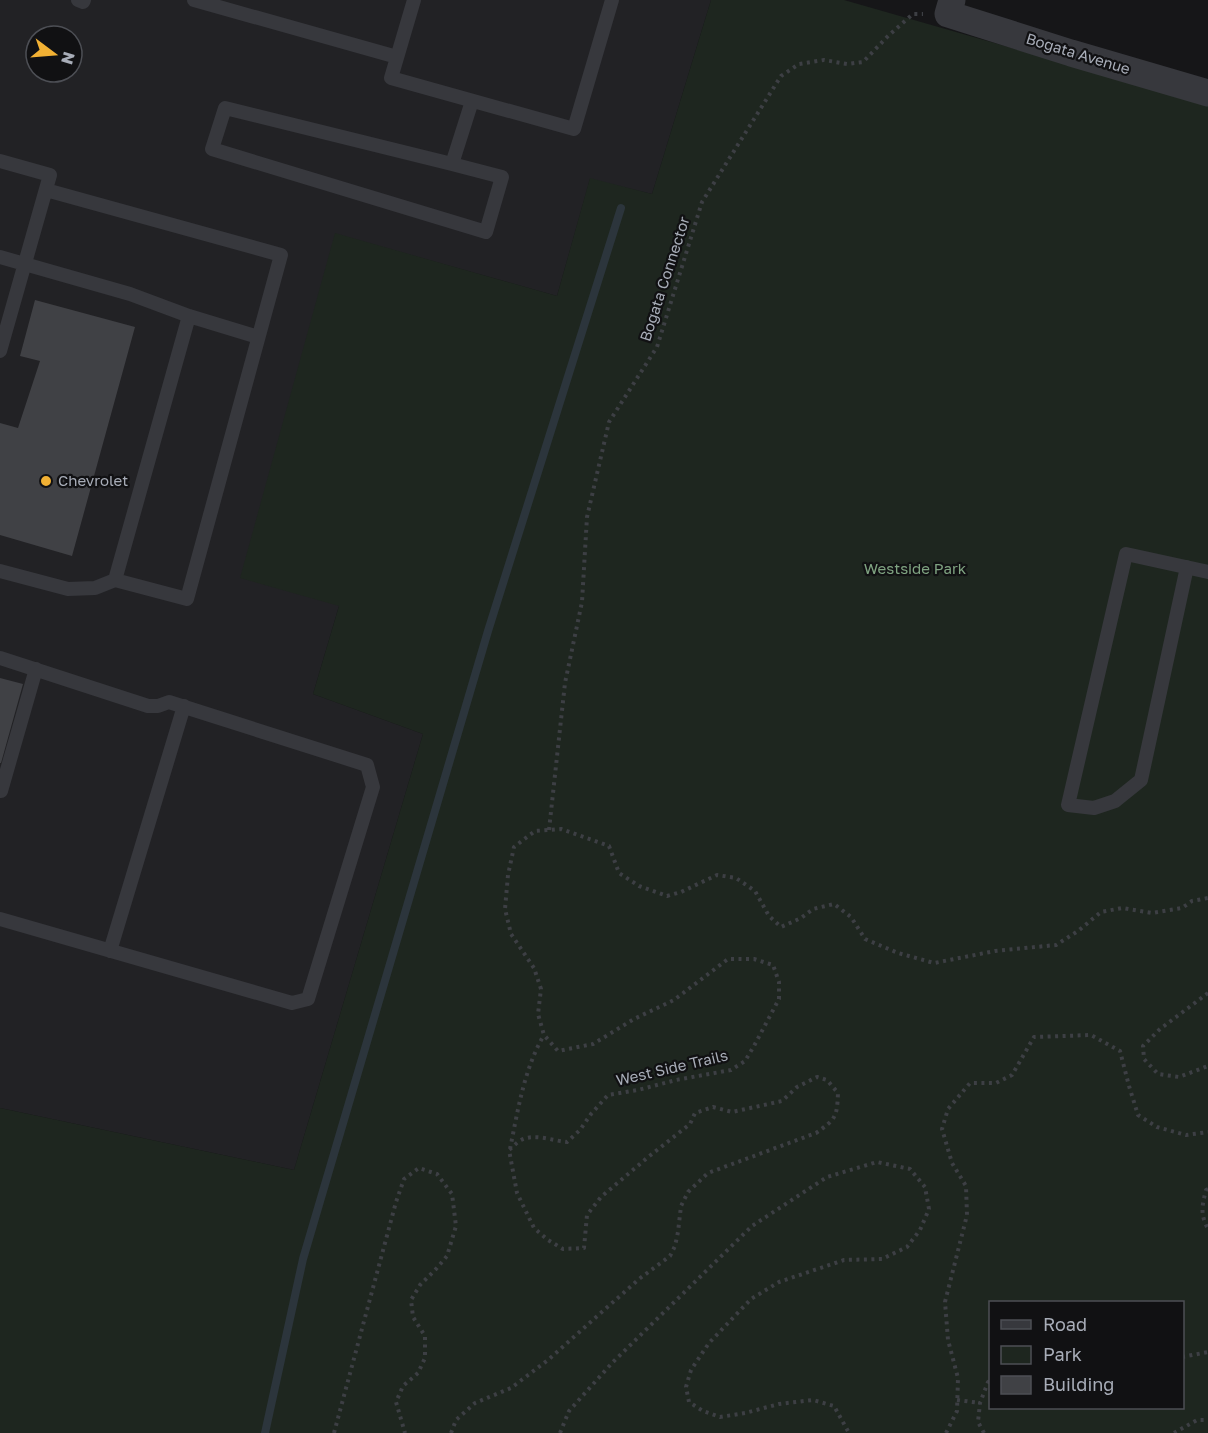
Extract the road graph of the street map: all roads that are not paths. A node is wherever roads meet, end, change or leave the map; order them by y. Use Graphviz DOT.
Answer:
graph roads {
  1 [pos="78,0"];
  2 [pos="84,0"];
  3 [pos="194,0"];
  4 [pos="414,0"];
  5 [pos="612,0"];
  6 [pos="950,7"];
  7 [pos="397,57"];
  8 [pos="1208,93"];
  9 [pos="472,101"];
  10 [pos="0,161"];
  11 [pos="452,164"];
  12 [pos="46,190"];
  13 [pos="0,257"];
  14 [pos="24,264"];
  15 [pos="189,316"];
  16 [pos="258,337"];
  17 [pos="0,351"];
  18 [pos="1187,567"];
  19 [pos="0,572"];
  20 [pos="1208,572"];
  21 [pos="115,580"];
  22 [pos="0,658"];
  23 [pos="36,669"];
  24 [pos="184,706"];
  25 [pos="0,790"];
  26 [pos="0,919"];
  27 [pos="110,951"];
  1 -- 2 [label="lane"];
  3 -- 7 [label="lane"];
  4 -- 7 [label="lane"];
  5 -- 9 [label="lane"];
  6 -- 8 [label="street, Bogata Avenue"];
  7 -- 9 [label="lane"];
  9 -- 11 [label="lane"];
  10 -- 12 [label="lane"];
  11 -- 11 [label="lane"];
  12 -- 14 [label="lane"];
  12 -- 16 [label="lane"];
  13 -- 14 [label="lane"];
  14 -- 15 [label="lane"];
  14 -- 17 [label="lane"];
  15 -- 16 [label="lane"];
  15 -- 21 [label="lane"];
  16 -- 21 [label="lane"];
  18 -- 18 [label="lane"];
  18 -- 20 [label="lane"];
  19 -- 21 [label="lane"];
  22 -- 23 [label="lane"];
  23 -- 24 [label="lane"];
  23 -- 25 [label="lane"];
  24 -- 27 [label="lane"];
  24 -- 27 [label="lane"];
  26 -- 27 [label="lane"];
}
